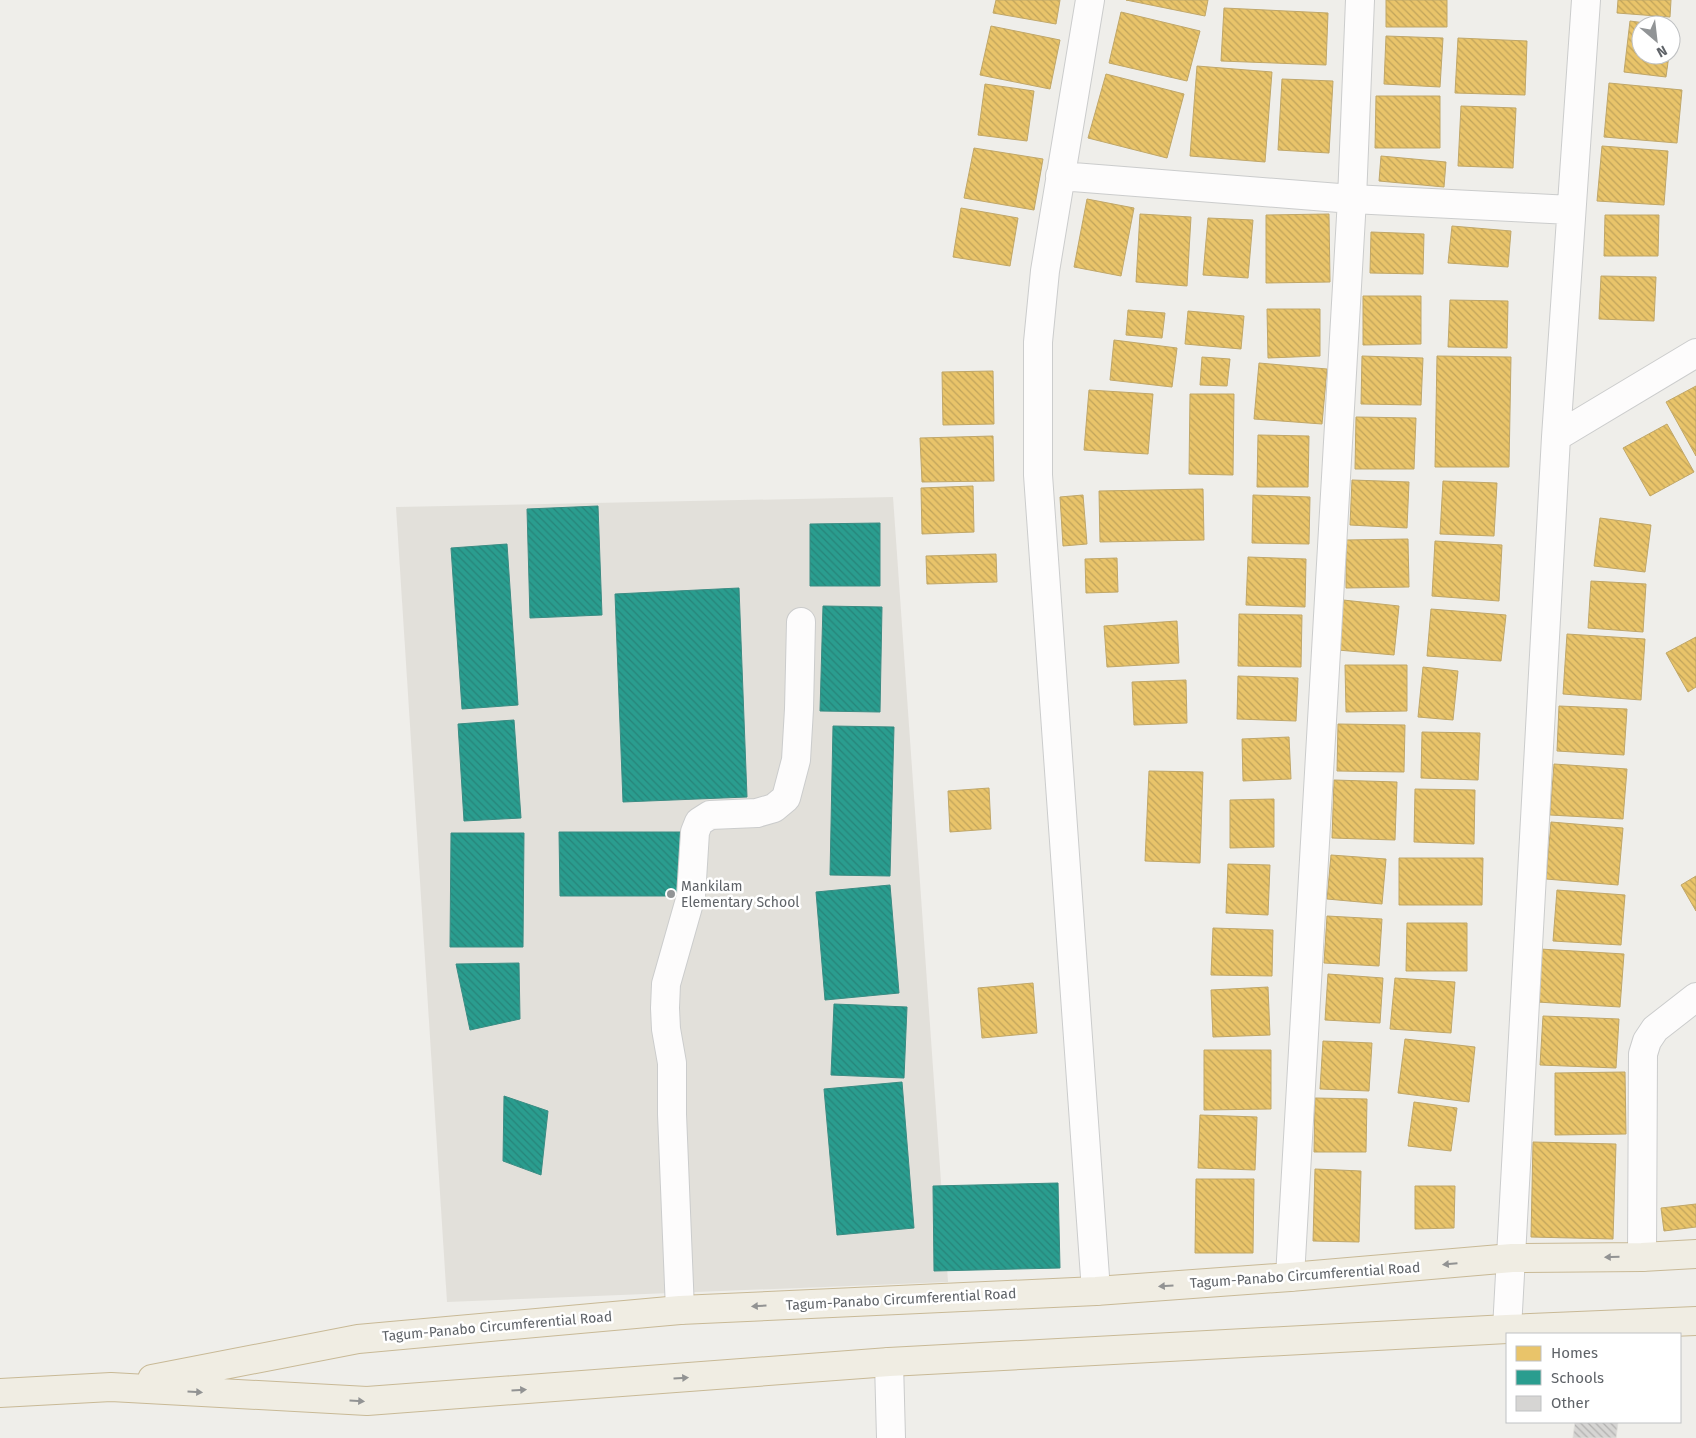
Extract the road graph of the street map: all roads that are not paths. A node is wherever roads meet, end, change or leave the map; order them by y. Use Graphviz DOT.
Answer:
graph roads {
  1 [pos="1090,0"];
  2 [pos="1360,0"];
  3 [pos="1586,0"];
  4 [pos="1060,176"];
  5 [pos="1352,199"];
  6 [pos="1571,210"];
  7 [pos="1696,353"];
  8 [pos="1556,437"];
  9 [pos="801,622"];
  10 [pos="1696,997"];
  11 [pos="1696,1254"];
  12 [pos="1642,1257"];
  13 [pos="1512,1258"];
  14 [pos="1290,1277"];
  15 [pos="1096,1291"];
  16 [pos="680,1310"];
  17 [pos="1696,1320"];
  18 [pos="1507,1329"];
  19 [pos="890,1362"];
  20 [pos="111,1387"];
  21 [pos="0,1394"];
  22 [pos="891,1438"];
  1 -- 4 [label="street"];
  2 -- 5 [label="street"];
  3 -- 6 [label="street"];
  4 -- 5 [label="street"];
  4 -- 15 [label="street"];
  5 -- 6 [label="street"];
  5 -- 14 [label="street"];
  6 -- 8 [label="street"];
  7 -- 8 [label="street"];
  8 -- 13 [label="street"];
  9 -- 16 [label="street"];
  10 -- 12 [label="street"];
  11 -- 12 [label="highway, Tagum-Panabo Circumferential Road"];
  12 -- 13 [label="highway, Tagum-Panabo Circumferential Road, one-way"];
  13 -- 14 [label="highway, Tagum-Panabo Circumferential Road, one-way"];
  13 -- 18 [label="street"];
  14 -- 15 [label="highway, Tagum-Panabo Circumferential Road, one-way"];
  15 -- 16 [label="highway, Tagum-Panabo Circumferential Road, one-way"];
  16 -- 20 [label="highway, Tagum-Panabo Circumferential Road"];
  17 -- 18 [label="highway, Tagum-Panabo Circumferential Road"];
  18 -- 19 [label="highway, Tagum-Panabo Circumferential Road"];
  20 -- 19 [label="highway, Tagum-Panabo Circumferential Road, one-way"];
  19 -- 22 [label="street"];
  20 -- 21 [label="highway, Tagum-Panabo Circumferential Road"];
}
